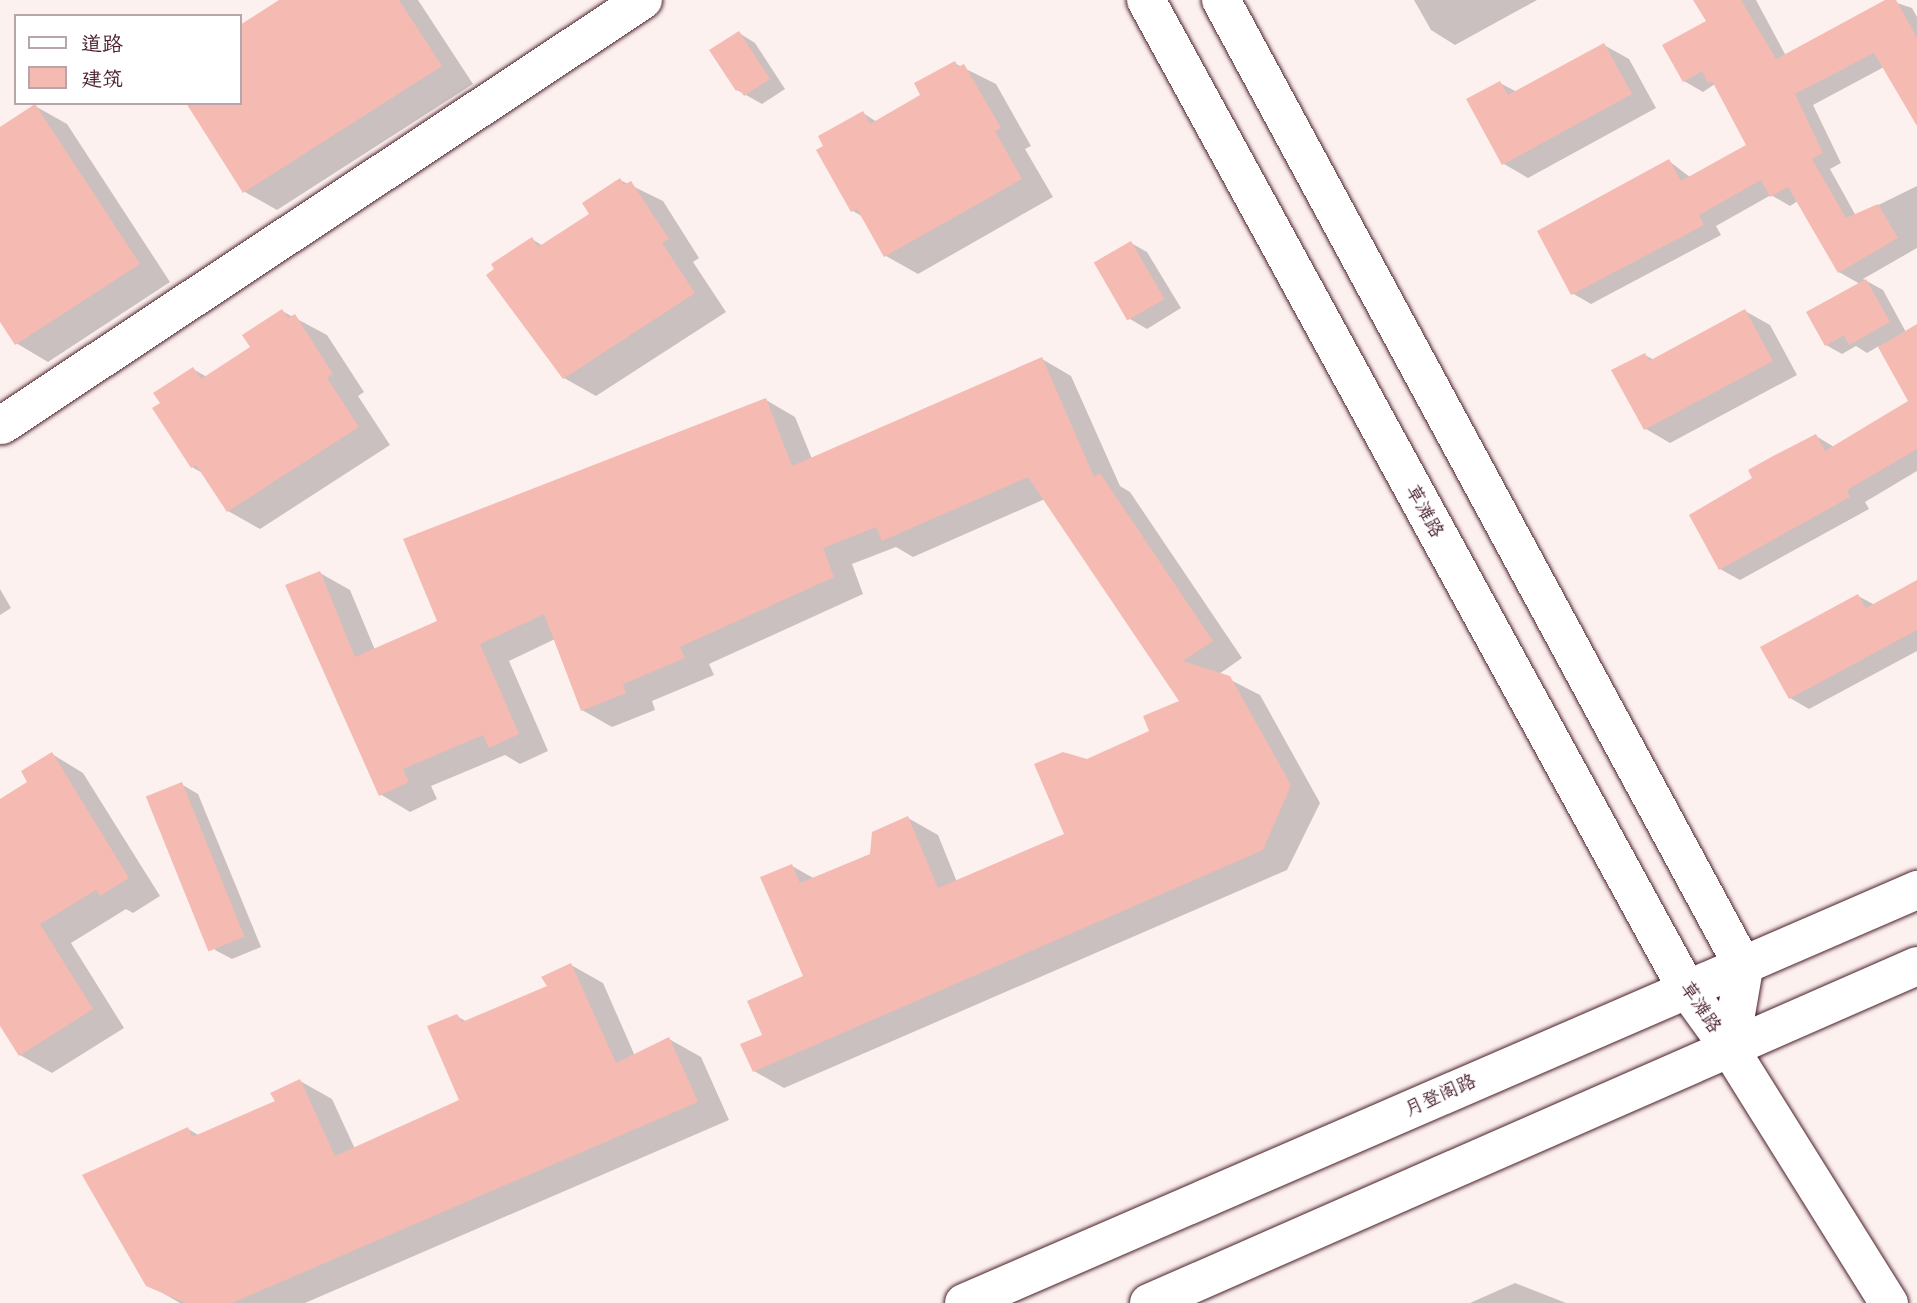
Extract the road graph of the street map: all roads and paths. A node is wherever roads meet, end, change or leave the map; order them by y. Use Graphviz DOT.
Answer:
graph roads {
  1 [pos="643,0"];
  2 [pos="1146,0"];
  3 [pos="1220,0"];
  4 [pos="2,425"];
  5 [pos="1917,890"];
  6 [pos="1917,965"];
  7 [pos="1744,968"];
  8 [pos="1686,988"];
  9 [pos="1730,1049"];
  10 [pos="964,1303"];
  11 [pos="1149,1303"];
  12 [pos="1889,1303"];
  1 -- 4 [label="street"];
  2 -- 8 [label="street, 草滩路"];
  3 -- 7 [label="street"];
  5 -- 7 [label="street, 月登阁路"];
  6 -- 9 [label="street"];
  7 -- 8 [label="street, 月登阁路"];
  7 -- 9 [label="street, 草滩路"];
  8 -- 9 [label="street, 草滩路"];
  8 -- 10 [label="street, 月登阁路"];
  9 -- 11 [label="street"];
  9 -- 12 [label="street"];
}
